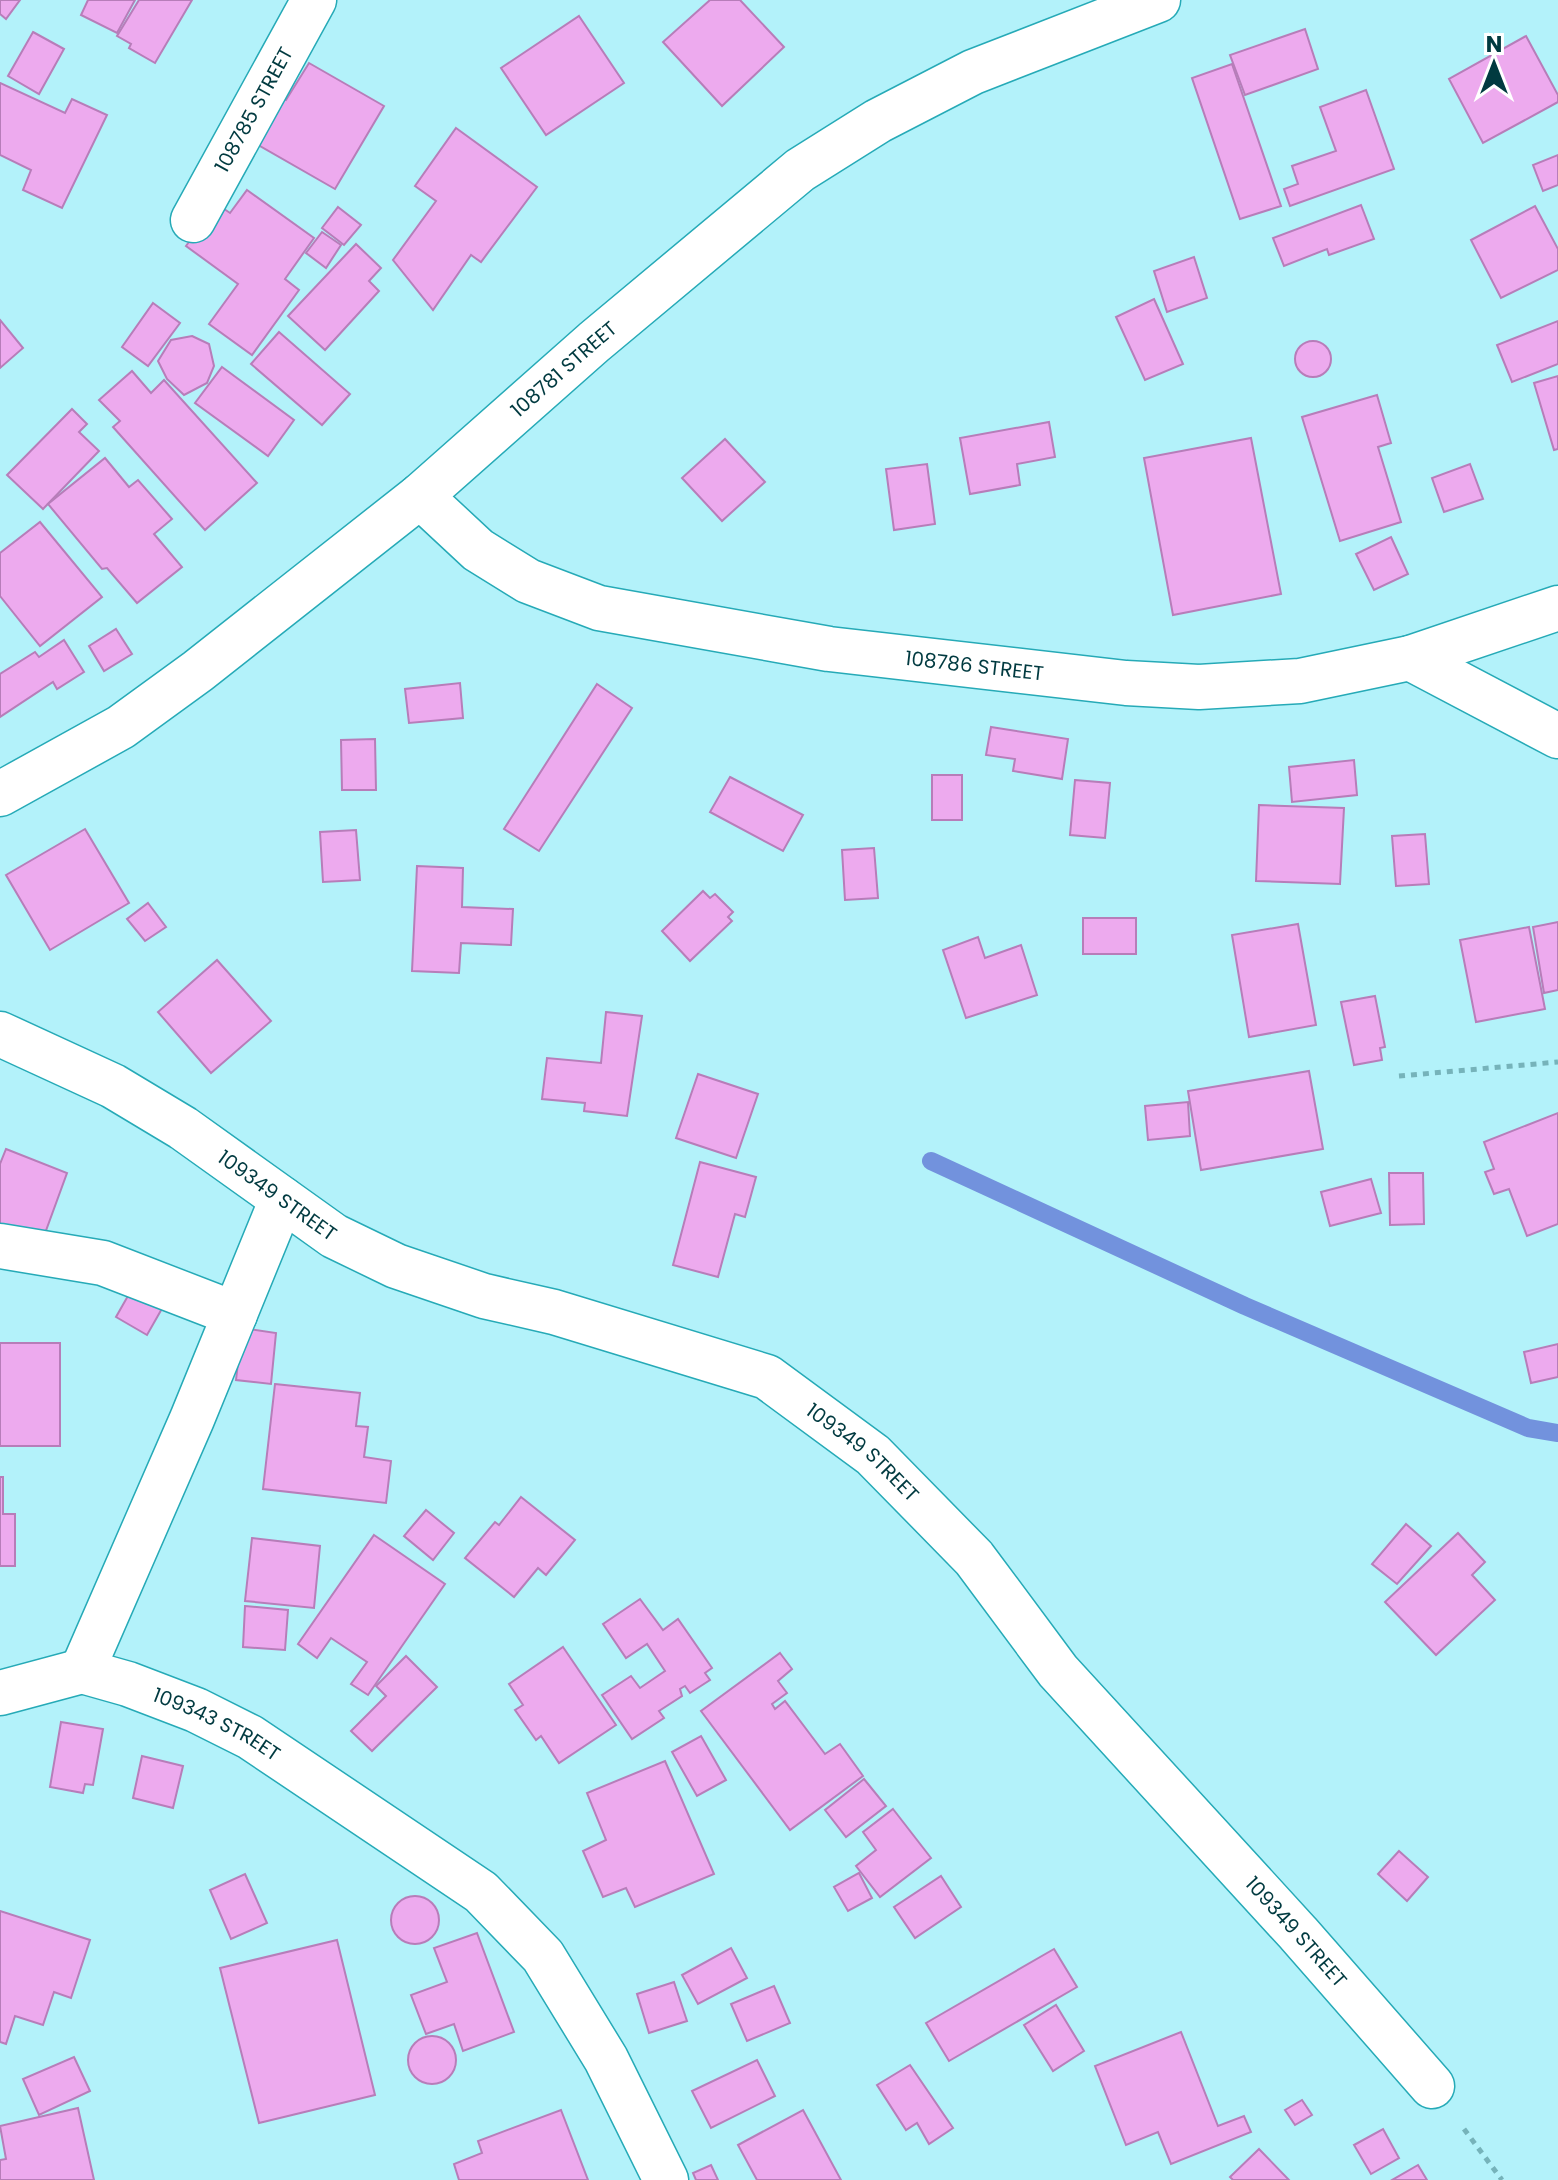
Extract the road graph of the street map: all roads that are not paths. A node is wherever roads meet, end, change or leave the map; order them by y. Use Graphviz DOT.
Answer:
graph roads {
  1 [pos="314,0"];
  2 [pos="1147,2"];
  3 [pos="193,220"];
  4 [pos="420,496"];
  5 [pos="1558,608"];
  6 [pos="1410,658"];
  7 [pos="1558,736"];
  8 [pos="0,794"];
  9 [pos="0,1034"];
  10 [pos="282,1199"];
  11 [pos="0,1246"];
  12 [pos="235,1314"];
  13 [pos="82,1671"];
  14 [pos="0,1693"];
  15 [pos="1432,2086"];
  16 [pos="666,2180"];
  1 -- 3 [label="street, 108785 STREET"];
  2 -- 4 [label="street, 108781 STREET"];
  4 -- 6 [label="street, 108786 STREET"];
  4 -- 8 [label="street, 108781 STREET"];
  5 -- 6 [label="street, 108786 STREET"];
  6 -- 7 [label="street"];
  9 -- 10 [label="street, 109349 STREET"];
  10 -- 12 [label="street"];
  10 -- 15 [label="street, 109349 STREET"];
  11 -- 12 [label="street"];
  12 -- 13 [label="street"];
  13 -- 14 [label="street"];
  13 -- 16 [label="street, 109343 STREET"];
}
